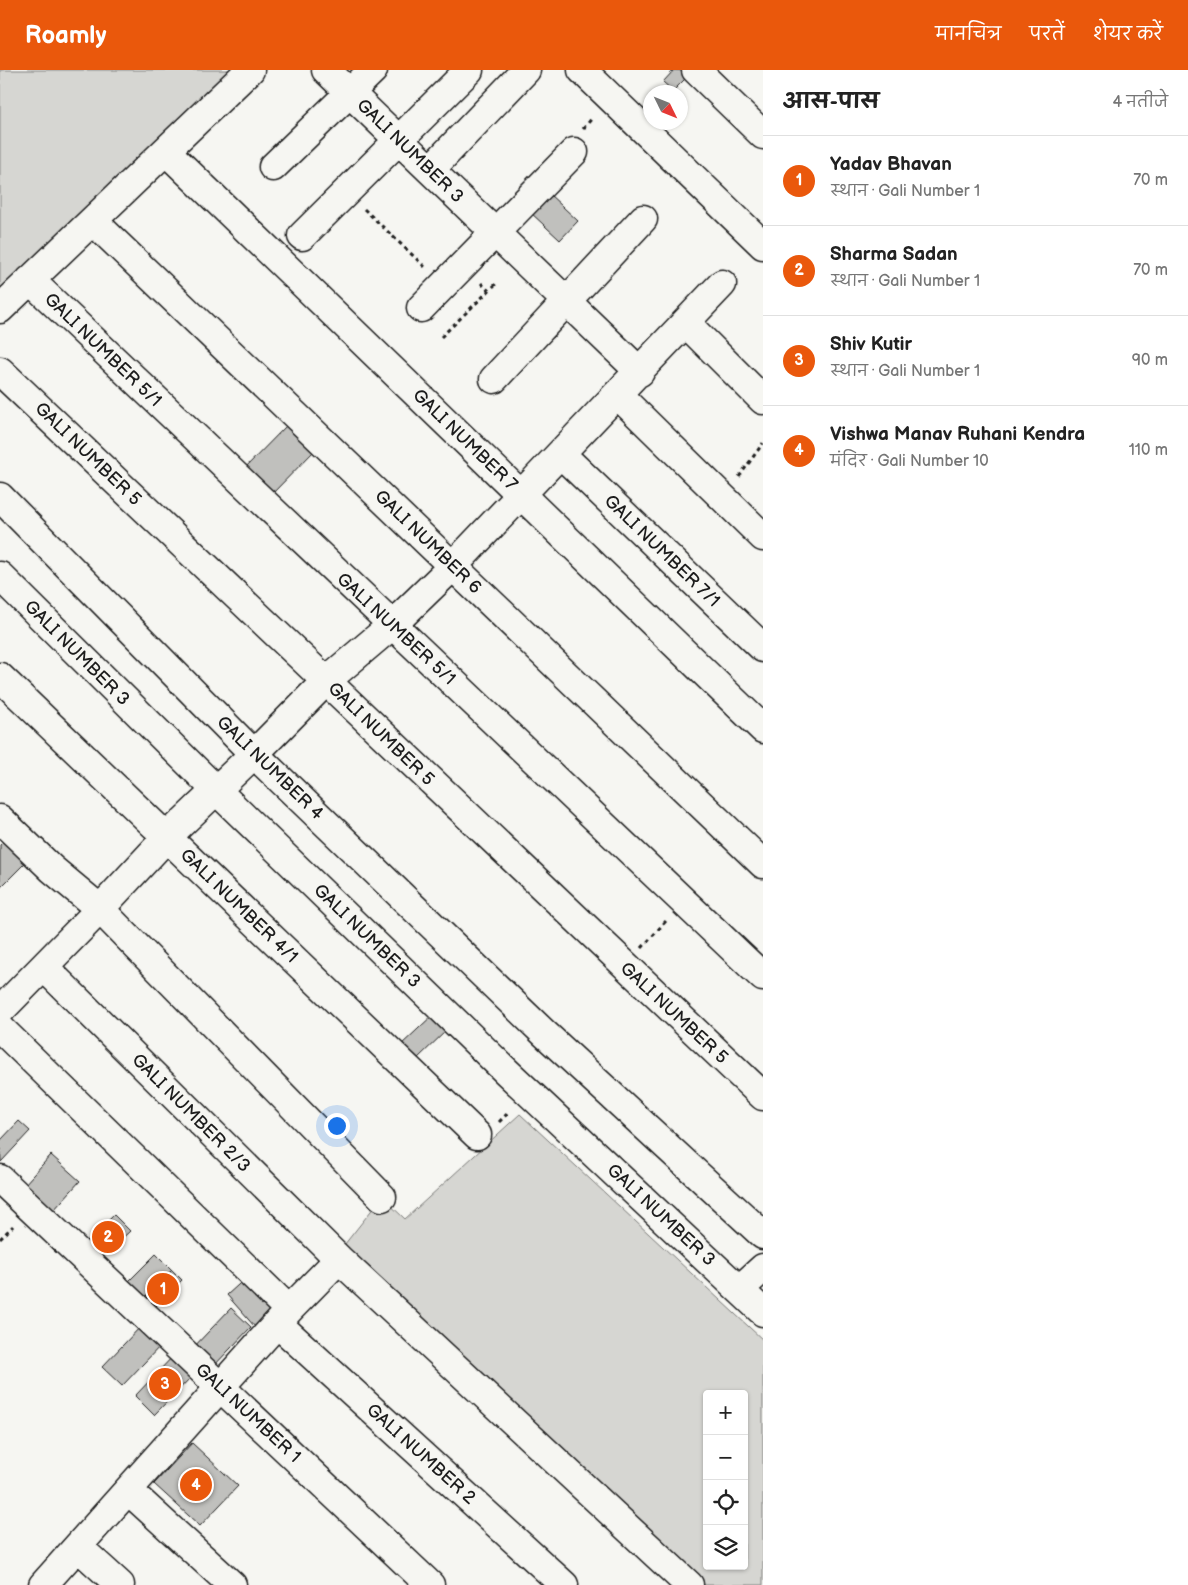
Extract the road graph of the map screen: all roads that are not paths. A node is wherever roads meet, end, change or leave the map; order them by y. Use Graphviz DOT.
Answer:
graph roads {
  1 [pos="250,70"];
  2 [pos="326,70"];
  3 [pos="374,70"];
  4 [pos="469,70"];
  5 [pos="526,70"];
  6 [pos="582,70"];
  7 [pos="696,70"];
  8 [pos="351,94"];
  9 [pos="763,135"];
  10 [pos="399,140"];
  11 [pos="166,151"];
  12 [pos="574,152"];
  13 [pos="273,167"];
  14 [pos="430,170"];
  15 [pos="643,219"];
  16 [pos="93,221"];
  17 [pos="494,232"];
  18 [pos="302,236"];
  19 [pos="762,242"];
  20 [pos="30,280"];
  21 [pos="722,284"];
  22 [pos="567,301"];
  23 [pos="421,308"];
  24 [pos="0,309"];
  25 [pos="686,323"];
  26 [pos="0,371"];
  27 [pos="640,372"];
  28 [pos="494,378"];
  29 [pos="618,395"];
  30 [pos="763,400"];
  31 [pos="561,454"];
  32 [pos="521,495"];
  33 [pos="0,497"];
  34 [pos="763,537"];
  35 [pos="453,566"];
  36 [pos="0,576"];
  37 [pos="391,626"];
  38 [pos="763,648"];
  39 [pos="0,677"];
  40 [pos="326,681"];
  41 [pos="763,729"];
  42 [pos="254,754"];
  43 [pos="216,790"];
  44 [pos="0,819"];
  45 [pos="167,837"];
  46 [pos="763,864"];
  47 [pos="100,909"];
  48 [pos="44,967"];
  49 [pos="763,977"];
  50 [pos="0,1011"];
  51 [pos="0,1028"];
  52 [pos="763,1096"];
  53 [pos="477,1135"];
  54 [pos="0,1179"];
  55 [pos="382,1197"];
  56 [pos="763,1234"];
  57 [pos="339,1259"];
  58 [pos="763,1268"];
  59 [pos="740,1289"];
  60 [pos="763,1312"];
  61 [pos="283,1317"];
  62 [pos="220,1387"];
  63 [pos="129,1491"];
  64 [pos="78,1546"];
  65 [pos="43,1585"];
  66 [pos="120,1585"];
  67 [pos="232,1585"];
  68 [pos="430,1585"];
  69 [pos="564,1585"];
  70 [pos="689,1585"];
  1 -- 11 [label="street"];
  2 -- 8 [label="street, GALI NUMBER 3"];
  3 -- 8 [label="street"];
  4 -- 10 [label="street"];
  5 -- 14 [label="street"];
  6 -- 19 [label="street"];
  7 -- 9 [label="street"];
  8 -- 10 [label="street, GALI NUMBER 3"];
  8 -- 13 [label="street"];
  10 -- 14 [label="street, GALI NUMBER 3"];
  10 -- 18 [label="street"];
  11 -- 16 [label="street"];
  11 -- 32 [label="street, GALI NUMBER 7"];
  12 -- 17 [label="street"];
  14 -- 17 [label="street, GALI NUMBER 3"];
  15 -- 22 [label="street"];
  16 -- 20 [label="street"];
  16 -- 35 [label="street, GALI NUMBER 6"];
  17 -- 22 [label="street, GALI NUMBER 3"];
  17 -- 23 [label="street"];
  20 -- 24 [label="street"];
  20 -- 37 [label="street, GALI NUMBER 5/1"];
  21 -- 25 [label="street"];
  22 -- 27 [label="street, GALI NUMBER 3"];
  22 -- 28 [label="street"];
  25 -- 27 [label="street"];
  25 -- 30 [label="street"];
  26 -- 40 [label="street, GALI NUMBER 5"];
  27 -- 29 [label="street"];
  29 -- 31 [label="street"];
  29 -- 34 [label="street"];
  31 -- 32 [label="street"];
  31 -- 38 [label="street, GALI NUMBER 7/1"];
  32 -- 35 [label="street"];
  32 -- 41 [label="street, GALI NUMBER 7"];
  33 -- 42 [label="street, GALI NUMBER 4"];
  35 -- 37 [label="street"];
  35 -- 46 [label="street, GALI NUMBER 6"];
  36 -- 43 [label="street, GALI NUMBER 3"];
  37 -- 40 [label="street"];
  37 -- 49 [label="street, GALI NUMBER 5/1"];
  39 -- 45 [label="street, GALI NUMBER 4/1"];
  40 -- 42 [label="street"];
  40 -- 52 [label="street, GALI NUMBER 5"];
  42 -- 43 [label="street"];
  42 -- 56 [label="street, GALI NUMBER 4"];
  43 -- 45 [label="street"];
  43 -- 59 [label="street, GALI NUMBER 3"];
  44 -- 47 [label="street"];
  45 -- 47 [label="street"];
  45 -- 53 [label="street, GALI NUMBER 4/1"];
  47 -- 48 [label="street"];
  47 -- 55 [label="street"];
  48 -- 50 [label="street"];
  48 -- 57 [label="street, GALI NUMBER 2/3"];
  51 -- 61 [label="street, GALI NUMBER 2"];
  54 -- 62 [label="street, GALI NUMBER 1"];
  57 -- 61 [label="street"];
  57 -- 70 [label="street, GALI NUMBER 2/3"];
  58 -- 59 [label="street"];
  59 -- 60 [label="street, GALI NUMBER 3"];
  61 -- 62 [label="street"];
  61 -- 69 [label="street, GALI NUMBER 2"];
  62 -- 63 [label="street"];
  62 -- 68 [label="street, GALI NUMBER 1"];
  63 -- 64 [label="street"];
  63 -- 67 [label="street"];
  64 -- 65 [label="street"];
  64 -- 66 [label="street"];
}
